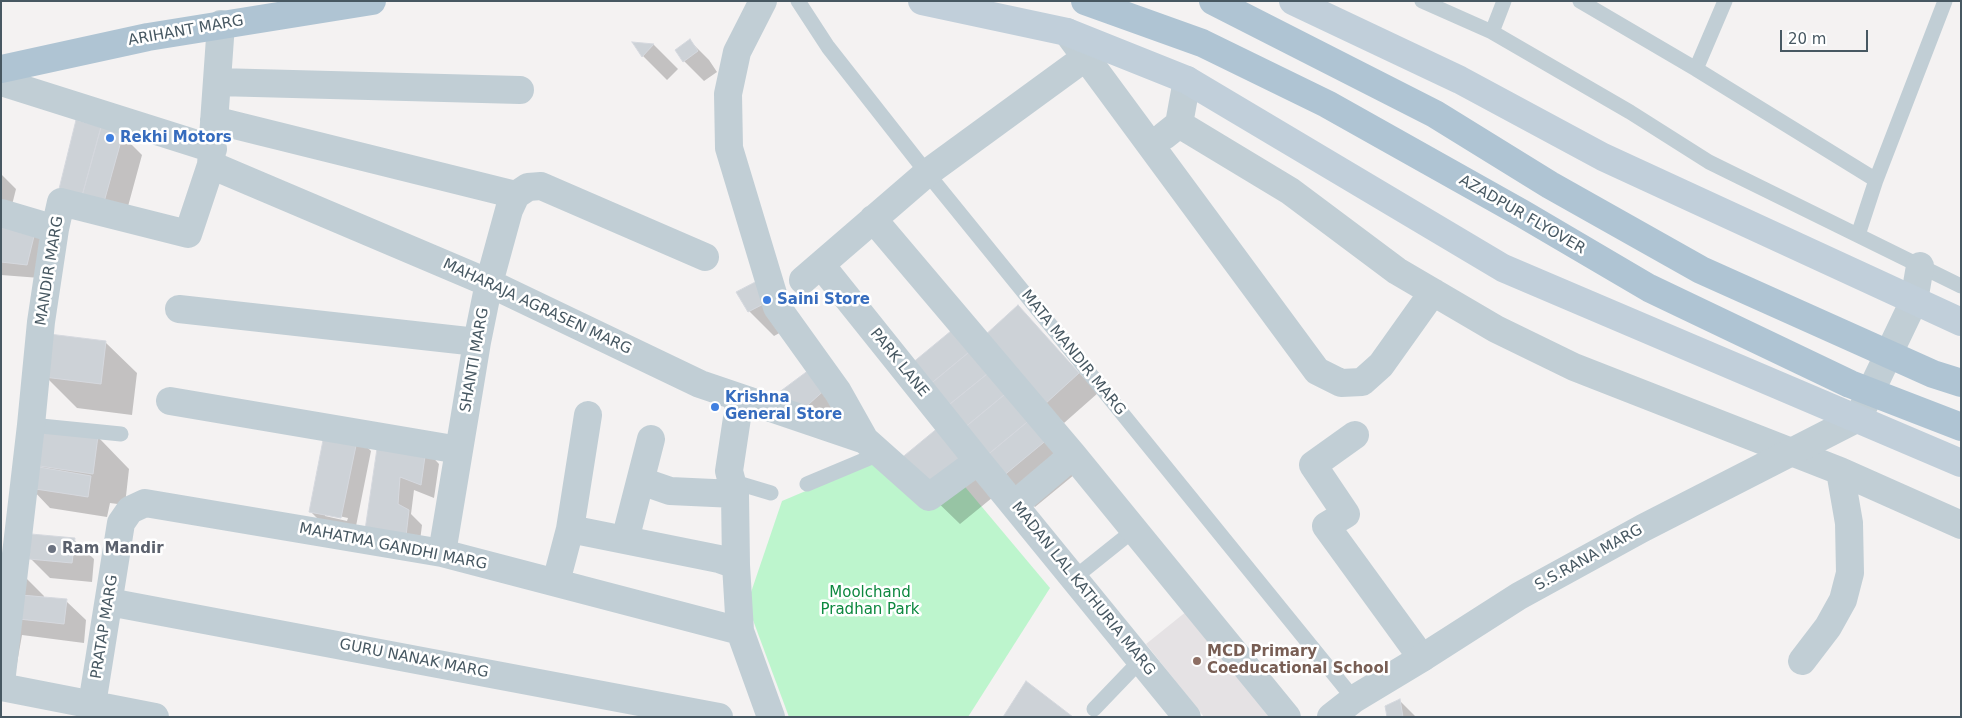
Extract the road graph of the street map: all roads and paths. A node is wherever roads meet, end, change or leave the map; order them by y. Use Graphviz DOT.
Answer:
graph roads {
  1 [pos="372,1"];
  2 [pos="763,1"];
  3 [pos="798,1"];
  4 [pos="922,1"];
  5 [pos="1085,1"];
  6 [pos="1213,1"];
  7 [pos="1294,1"];
  8 [pos="1422,1"];
  9 [pos="1504,1"];
  10 [pos="1580,1"];
  11 [pos="1725,1"];
  12 [pos="1944,1"];
  13 [pos="221,24"];
  14 [pos="1067,32"];
  15 [pos="1492,32"];
  16 [pos="1086,57"];
  17 [pos="1,69"];
  18 [pos="1696,69"];
  19 [pos="1187,80"];
  20 [pos="1,82"];
  21 [pos="217,82"];
  22 [pos="520,90"];
  23 [pos="214,120"];
  24 [pos="1179,124"];
  25 [pos="1152,146"];
  26 [pos="212,157"];
  27 [pos="927,173"];
  28 [pos="1876,180"];
  29 [pos="516,195"];
  30 [pos="1,212"];
  31 [pos="873,219"];
  32 [pos="55,229"];
  33 [pos="1858,235"];
  34 [pos="705,257"];
  35 [pos="1920,266"];
  36 [pos="489,283"];
  37 [pos="1961,286"];
  38 [pos="1433,292"];
  39 [pos="1914,301"];
  40 [pos="179,309"];
  41 [pos="1961,322"];
  42 [pos="477,342"];
  43 [pos="1961,383"];
  44 [pos="740,398"];
  45 [pos="170,401"];
  46 [pos="588,416"];
  47 [pos="1858,418"];
  48 [pos="31,425"];
  49 [pos="1961,427"];
  50 [pos="121,434"];
  51 [pos="1355,435"];
  52 [pos="651,439"];
  53 [pos="873,446"];
  54 [pos="459,450"];
  55 [pos="1792,451"];
  56 [pos="1073,455"];
  57 [pos="978,461"];
  58 [pos="1961,463"];
  59 [pos="1840,471"];
  60 [pos="641,481"];
  61 [pos="807,484"];
  62 [pos="733,488"];
  63 [pos="771,493"];
  64 [pos="1014,504"];
  65 [pos="130,510"];
  66 [pos="10,521"];
  67 [pos="1961,525"];
  68 [pos="570,529"];
  69 [pos="1134,530"];
  70 [pos="625,540"];
  71 [pos="442,553"];
  72 [pos="736,564"];
  73 [pos="1074,578"];
  74 [pos="556,582"];
  75 [pos="109,602"];
  76 [pos="5,610"];
  77 [pos="740,631"];
  78 [pos="1422,658"];
  79 [pos="1141,660"];
  80 [pos="1802,660"];
  81 [pos="1,684"];
  82 [pos="1,687"];
  83 [pos="1354,699"];
  84 [pos="1094,709"];
  85 [pos="91,711"];
  86 [pos="707,715"];
  87 [pos="155,717"];
  88 [pos="771,717"];
  89 [pos="1187,717"];
  90 [pos="1287,717"];
  91 [pos="1331,717"];
  1 -- 13 [label="main road, ARIHANT MARG"];
  2 -- 53 [label="street"];
  3 -- 27 [label="lane, MATA MANDIR MARG"];
  4 -- 14 [label="main road"];
  5 -- 49 [label="main road, AZADPUR FLYOVER"];
  6 -- 43 [label="main road"];
  7 -- 39 [label="main road"];
  8 -- 15 [label="lane"];
  9 -- 15 [label="lane"];
  10 -- 18 [label="lane"];
  11 -- 18 [label="lane"];
  12 -- 28 [label="lane"];
  13 -- 17 [label="main road, ARIHANT MARG"];
  13 -- 21 [label="street, MANDIR MARG"];
  14 -- 16 [label="street"];
  14 -- 19 [label="main road"];
  15 -- 33 [label="lane"];
  16 -- 25 [label="street"];
  16 -- 27 [label="street"];
  18 -- 28 [label="lane"];
  19 -- 24 [label="street"];
  19 -- 47 [label="main road"];
  20 -- 26 [label="street, MAHARAJA AGRASEN MARG"];
  21 -- 22 [label="street"];
  21 -- 23 [label="street, MANDIR MARG"];
  23 -- 26 [label="street, MANDIR MARG"];
  23 -- 29 [label="street"];
  24 -- 25 [label="street"];
  24 -- 38 [label="street"];
  25 -- 38 [label="street"];
  26 -- 32 [label="street, MANDIR MARG"];
  26 -- 36 [label="street, MAHARAJA AGRASEN MARG"];
  27 -- 31 [label="street"];
  27 -- 83 [label="lane, MATA MANDIR MARG"];
  28 -- 33 [label="lane"];
  29 -- 34 [label="street"];
  29 -- 36 [label="street, SHANTI MARG"];
  30 -- 32 [label="street"];
  31 -- 56 [label="street"];
  31 -- 57 [label="street, PARK LANE"];
  32 -- 48 [label="street, MANDIR MARG"];
  33 -- 35 [label="lane"];
  35 -- 37 [label="lane"];
  35 -- 39 [label="street"];
  36 -- 42 [label="street, SHANTI MARG"];
  36 -- 44 [label="street, MAHARAJA AGRASEN MARG"];
  38 -- 55 [label="street"];
  39 -- 41 [label="main road"];
  39 -- 47 [label="street"];
  40 -- 42 [label="street"];
  42 -- 54 [label="street, SHANTI MARG"];
  44 -- 53 [label="street, MAHARAJA AGRASEN MARG"];
  44 -- 62 [label="street"];
  45 -- 54 [label="street"];
  46 -- 68 [label="street"];
  47 -- 55 [label="street, S.S.RANA MARG"];
  47 -- 58 [label="main road"];
  48 -- 50 [label="lane"];
  48 -- 66 [label="street, MANDIR MARG"];
  51 -- 78 [label="street"];
  52 -- 60 [label="street"];
  53 -- 57 [label="street"];
  53 -- 61 [label="lane"];
  54 -- 71 [label="street, SHANTI MARG"];
  55 -- 59 [label="street"];
  55 -- 78 [label="street, S.S.RANA MARG"];
  56 -- 64 [label="street"];
  56 -- 69 [label="street"];
  57 -- 64 [label="street, MADAN LAL KATHURIA MARG"];
  59 -- 67 [label="street"];
  59 -- 80 [label="street"];
  60 -- 62 [label="street"];
  60 -- 70 [label="street"];
  62 -- 63 [label="lane"];
  62 -- 72 [label="street"];
  64 -- 73 [label="street, MADAN LAL KATHURIA MARG"];
  65 -- 71 [label="street, MAHATMA GANDHI MARG"];
  65 -- 75 [label="street, PRATAP MARG"];
  66 -- 76 [label="street, MANDIR MARG"];
  68 -- 70 [label="street"];
  68 -- 74 [label="street"];
  69 -- 73 [label="lane"];
  69 -- 90 [label="street"];
  70 -- 72 [label="street"];
  71 -- 74 [label="street, MAHATMA GANDHI MARG"];
  72 -- 77 [label="street"];
  73 -- 79 [label="street, MADAN LAL KATHURIA MARG"];
  74 -- 77 [label="street, MAHATMA GANDHI MARG"];
  75 -- 85 [label="street, PRATAP MARG"];
  75 -- 86 [label="street, GURU NANAK MARG"];
  76 -- 81 [label="street, MANDIR MARG"];
  77 -- 88 [label="street"];
  78 -- 83 [label="street, S.S.RANA MARG"];
  79 -- 84 [label="lane"];
  79 -- 89 [label="street, MADAN LAL KATHURIA MARG"];
  82 -- 85 [label="street"];
  83 -- 91 [label="street, S.S.RANA MARG"];
  85 -- 87 [label="street"];
}
